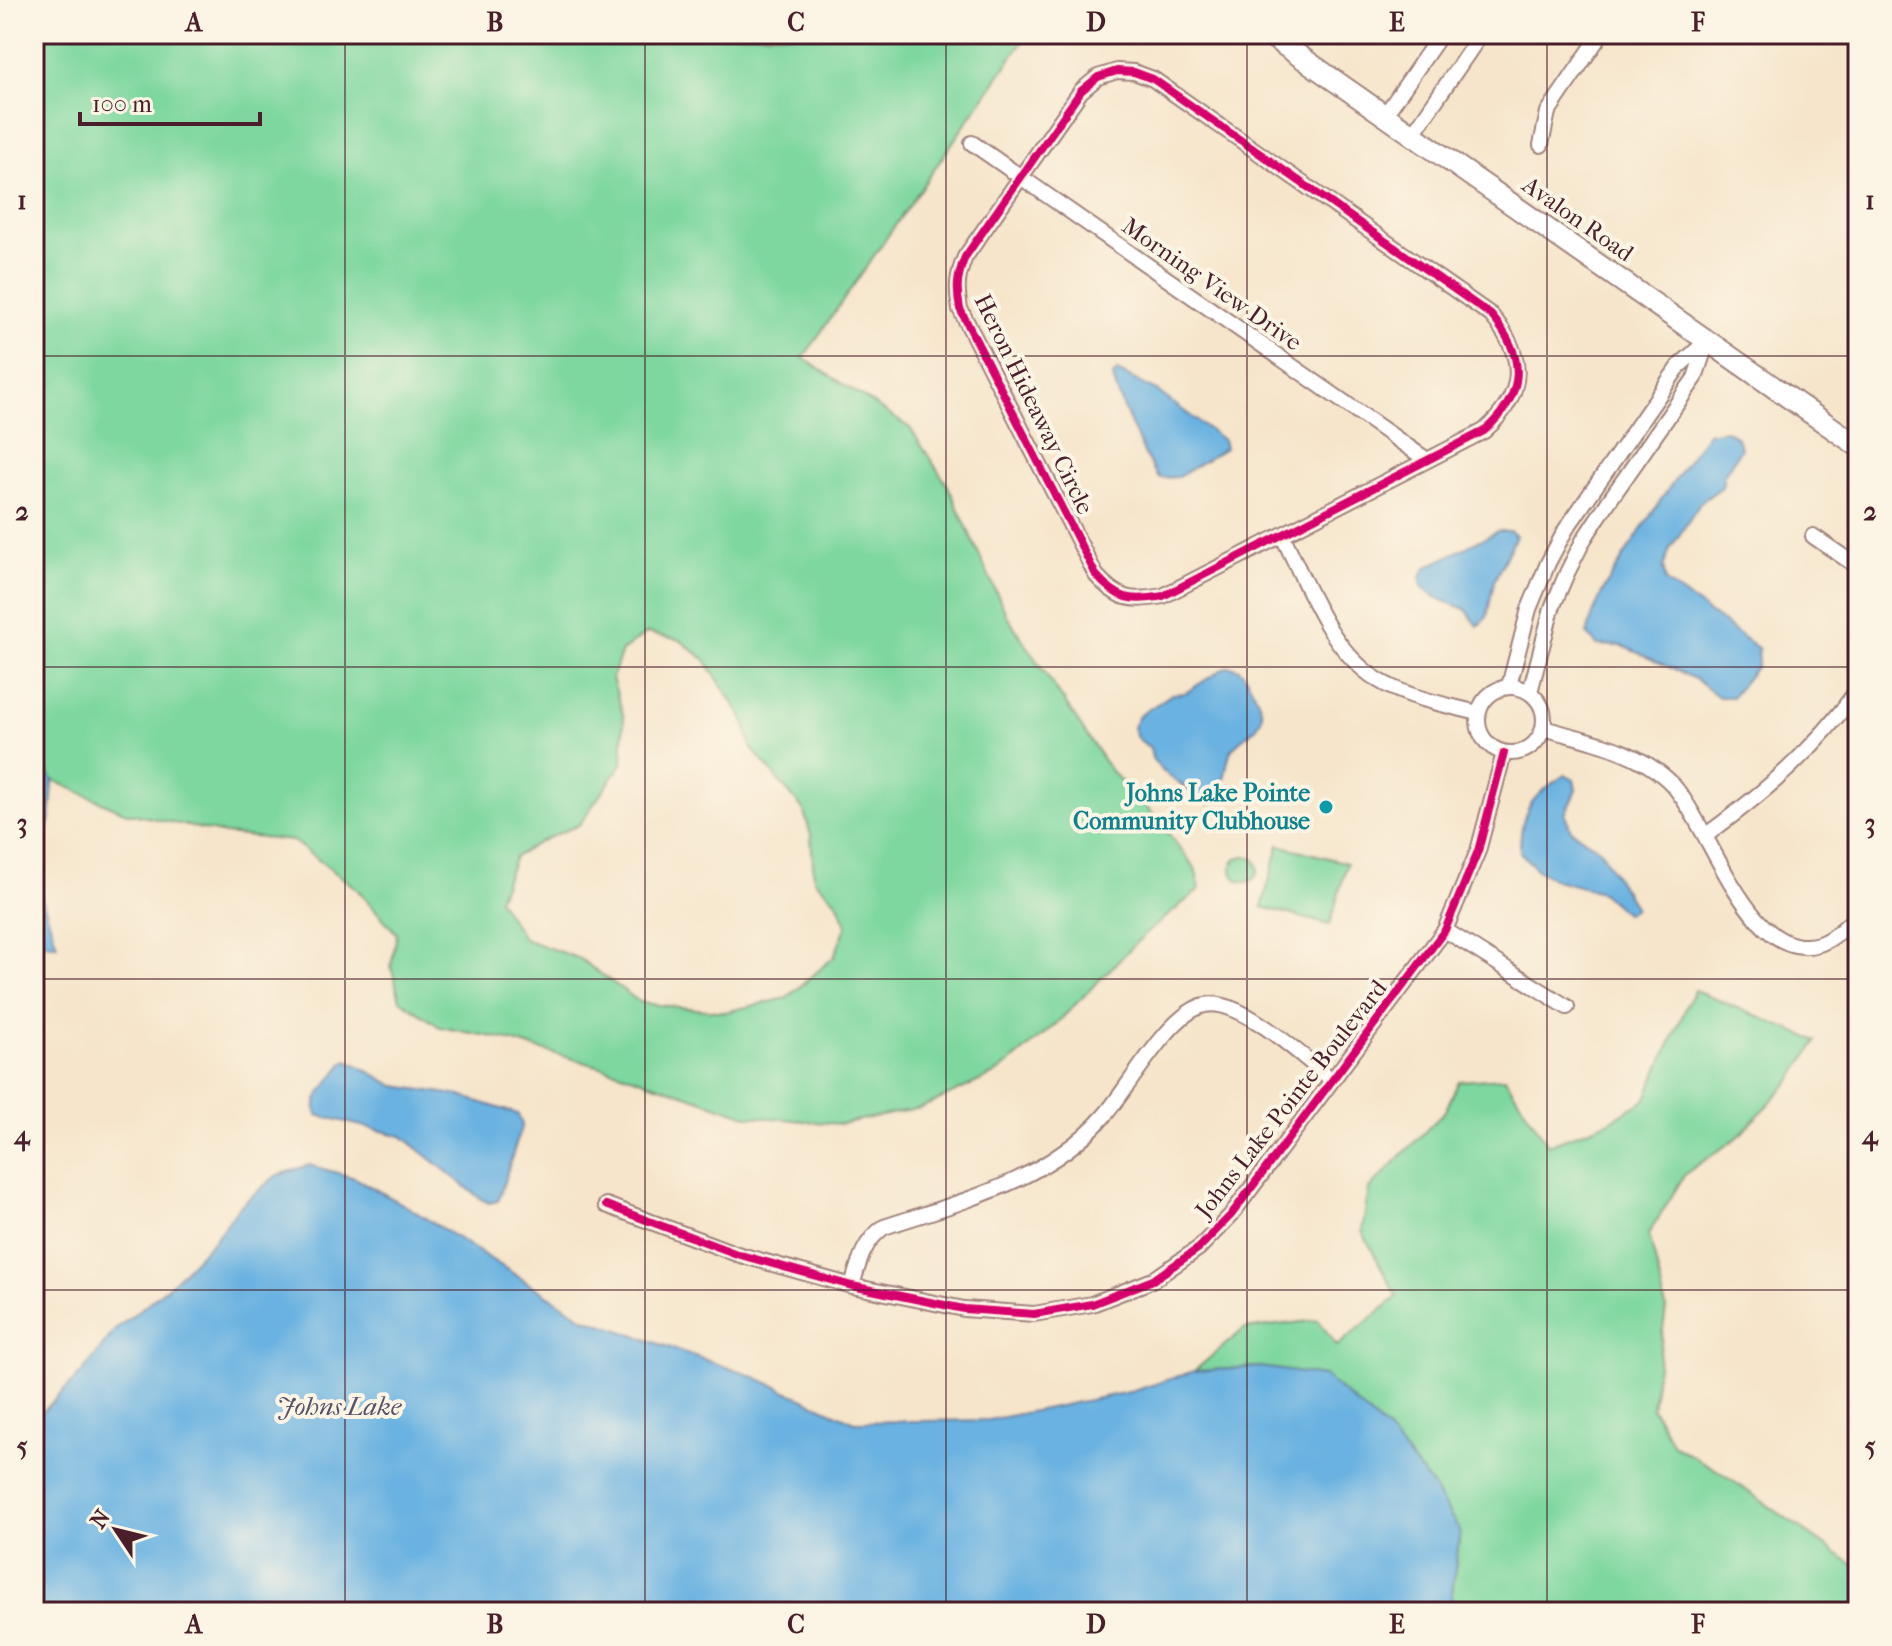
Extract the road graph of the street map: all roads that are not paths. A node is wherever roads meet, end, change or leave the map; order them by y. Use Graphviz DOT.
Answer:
graph roads {
  1 [pos="1268,34"];
  2 [pos="1441,34"];
  3 [pos="1481,34"];
  4 [pos="1601,34"];
  5 [pos="1385,115"];
  6 [pos="1412,135"];
  7 [pos="972,143"];
  8 [pos="1541,145"];
  9 [pos="1021,177"];
  10 [pos="1707,341"];
  11 [pos="1858,446"];
  12 [pos="1427,460"];
  13 [pos="1592,489"];
  14 [pos="1609,501"];
  15 [pos="1282,535"];
  16 [pos="1813,536"];
  17 [pos="1858,567"];
  18 [pos="1509,686"];
  19 [pos="1858,689"];
  20 [pos="1530,692"];
  21 [pos="1478,713"];
  22 [pos="1544,728"];
  23 [pos="1504,753"];
  24 [pos="1705,836"];
  25 [pos="1858,915"];
  26 [pos="1445,930"];
  27 [pos="1567,1007"];
  28 [pos="1332,1080"];
  29 [pos="606,1205"];
  30 [pos="852,1286"];
  1 -- 5 [label="main road, Avalon Road"];
  2 -- 5 [label="street"];
  3 -- 6 [label="street"];
  4 -- 8 [label="street"];
  5 -- 6 [label="main road, Avalon Road"];
  6 -- 10 [label="main road, Avalon Road"];
  7 -- 9 [label="street, Morning View Drive"];
  9 -- 12 [label="street, Morning View Drive"];
  9 -- 12 [label="street, Heron Hideaway Circle"];
  9 -- 15 [label="street, Heron Hideaway Circle"];
  10 -- 11 [label="main road, Avalon Road"];
  10 -- 13 [label="street"];
  10 -- 14 [label="street"];
  12 -- 15 [label="street, Heron Hideaway Circle"];
  13 -- 14 [label="street"];
  13 -- 18 [label="street"];
  14 -- 20 [label="street"];
  15 -- 21 [label="street"];
  16 -- 17 [label="street"];
  18 -- 20 [label="street"];
  18 -- 21 [label="street"];
  19 -- 24 [label="street"];
  20 -- 22 [label="street"];
  21 -- 23 [label="street"];
  22 -- 23 [label="street"];
  22 -- 24 [label="street"];
  23 -- 26 [label="street, Johns Lake Pointe Boulevard"];
  24 -- 25 [label="street"];
  26 -- 27 [label="street"];
  26 -- 28 [label="street, Johns Lake Pointe Boulevard"];
  28 -- 30 [label="street, Johns Lake Pointe Boulevard"];
  28 -- 30 [label="street"];
  29 -- 30 [label="street, Johns Lake Pointe Boulevard"];
}
